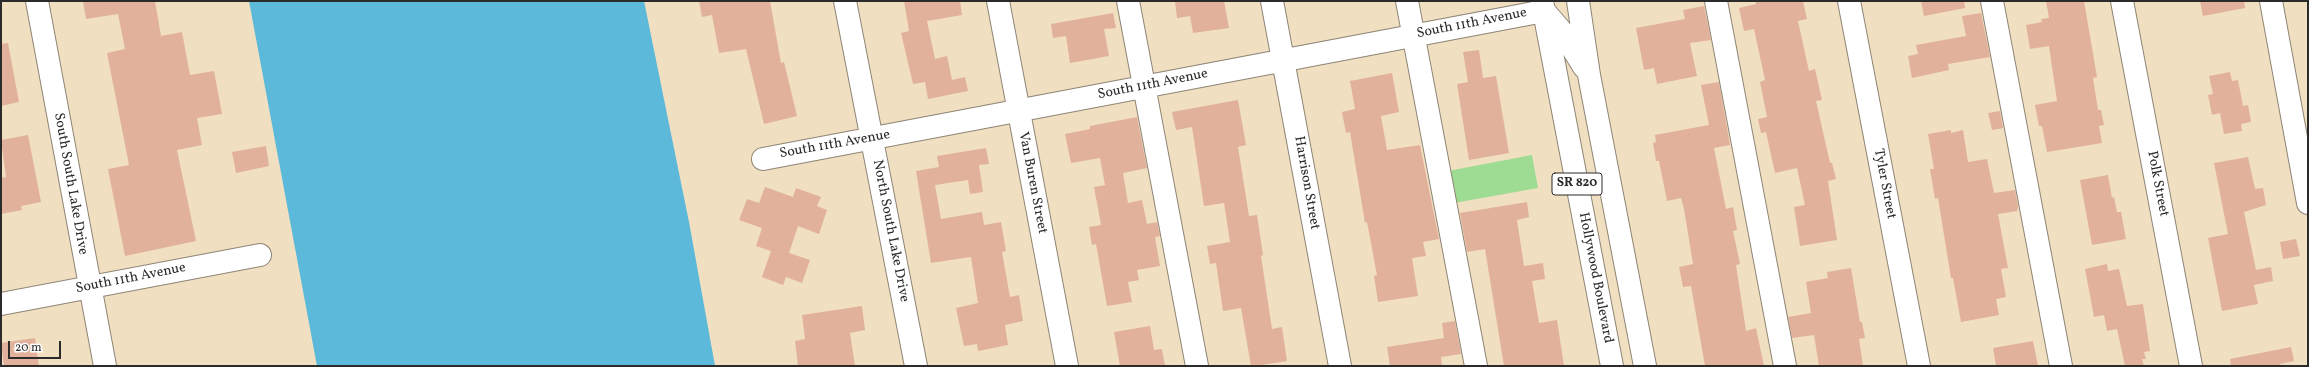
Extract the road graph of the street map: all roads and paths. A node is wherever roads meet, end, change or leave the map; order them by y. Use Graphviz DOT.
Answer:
graph roads {
  1 [pos="37,1"];
  2 [pos="845,1"];
  3 [pos="998,1"];
  4 [pos="1128,1"];
  5 [pos="1272,1"];
  6 [pos="1407,1"];
  7 [pos="1580,1"];
  8 [pos="1716,1"];
  9 [pos="1849,1"];
  10 [pos="1992,1"];
  11 [pos="2122,1"];
  12 [pos="2271,1"];
  13 [pos="1543,6"];
  14 [pos="1414,36"];
  15 [pos="1284,60"];
  16 [pos="1589,75"];
  17 [pos="1144,86"];
  18 [pos="1019,110"];
  19 [pos="872,139"];
  20 [pos="763,159"];
  21 [pos="2308,203"];
  22 [pos="260,255"];
  23 [pos="89,287"];
  24 [pos="1,304"];
  25 [pos="105,366"];
  26 [pos="916,366"];
  27 [pos="1067,366"];
  28 [pos="1197,366"];
  29 [pos="1340,366"];
  30 [pos="1476,366"];
  31 [pos="1612,366"];
  32 [pos="1645,366"];
  33 [pos="1785,366"];
  34 [pos="1919,366"];
  35 [pos="2061,366"];
  36 [pos="2191,366"];
  1 -- 23 [label="street, South South Lake Drive"];
  2 -- 19 [label="street, North South Lake Drive"];
  3 -- 18 [label="street, Van Buren Street"];
  4 -- 17 [label="street"];
  5 -- 15 [label="street, Harrison Street"];
  6 -- 14 [label="street"];
  7 -- 16 [label="street, SR 820"];
  8 -- 33 [label="street"];
  9 -- 34 [label="street, Tyler Street"];
  10 -- 35 [label="street"];
  11 -- 36 [label="street, Polk Street"];
  12 -- 21 [label="street"];
  13 -- 14 [label="street, South 11th Avenue"];
  13 -- 16 [label="street"];
  13 -- 31 [label="street, Hollywood Boulevard / SR 820"];
  14 -- 15 [label="street, South 11th Avenue"];
  14 -- 30 [label="street"];
  15 -- 17 [label="street, South 11th Avenue"];
  15 -- 29 [label="street, Harrison Street"];
  16 -- 32 [label="street, SR 820"];
  17 -- 18 [label="street, South 11th Avenue"];
  17 -- 28 [label="street"];
  18 -- 19 [label="street, South 11th Avenue"];
  18 -- 27 [label="street, Van Buren Street"];
  19 -- 20 [label="street, South 11th Avenue"];
  19 -- 26 [label="street, North South Lake Drive"];
  22 -- 23 [label="street, South 11th Avenue"];
  23 -- 24 [label="street, South 11th Avenue"];
  23 -- 25 [label="street, South South Lake Drive"];
}
